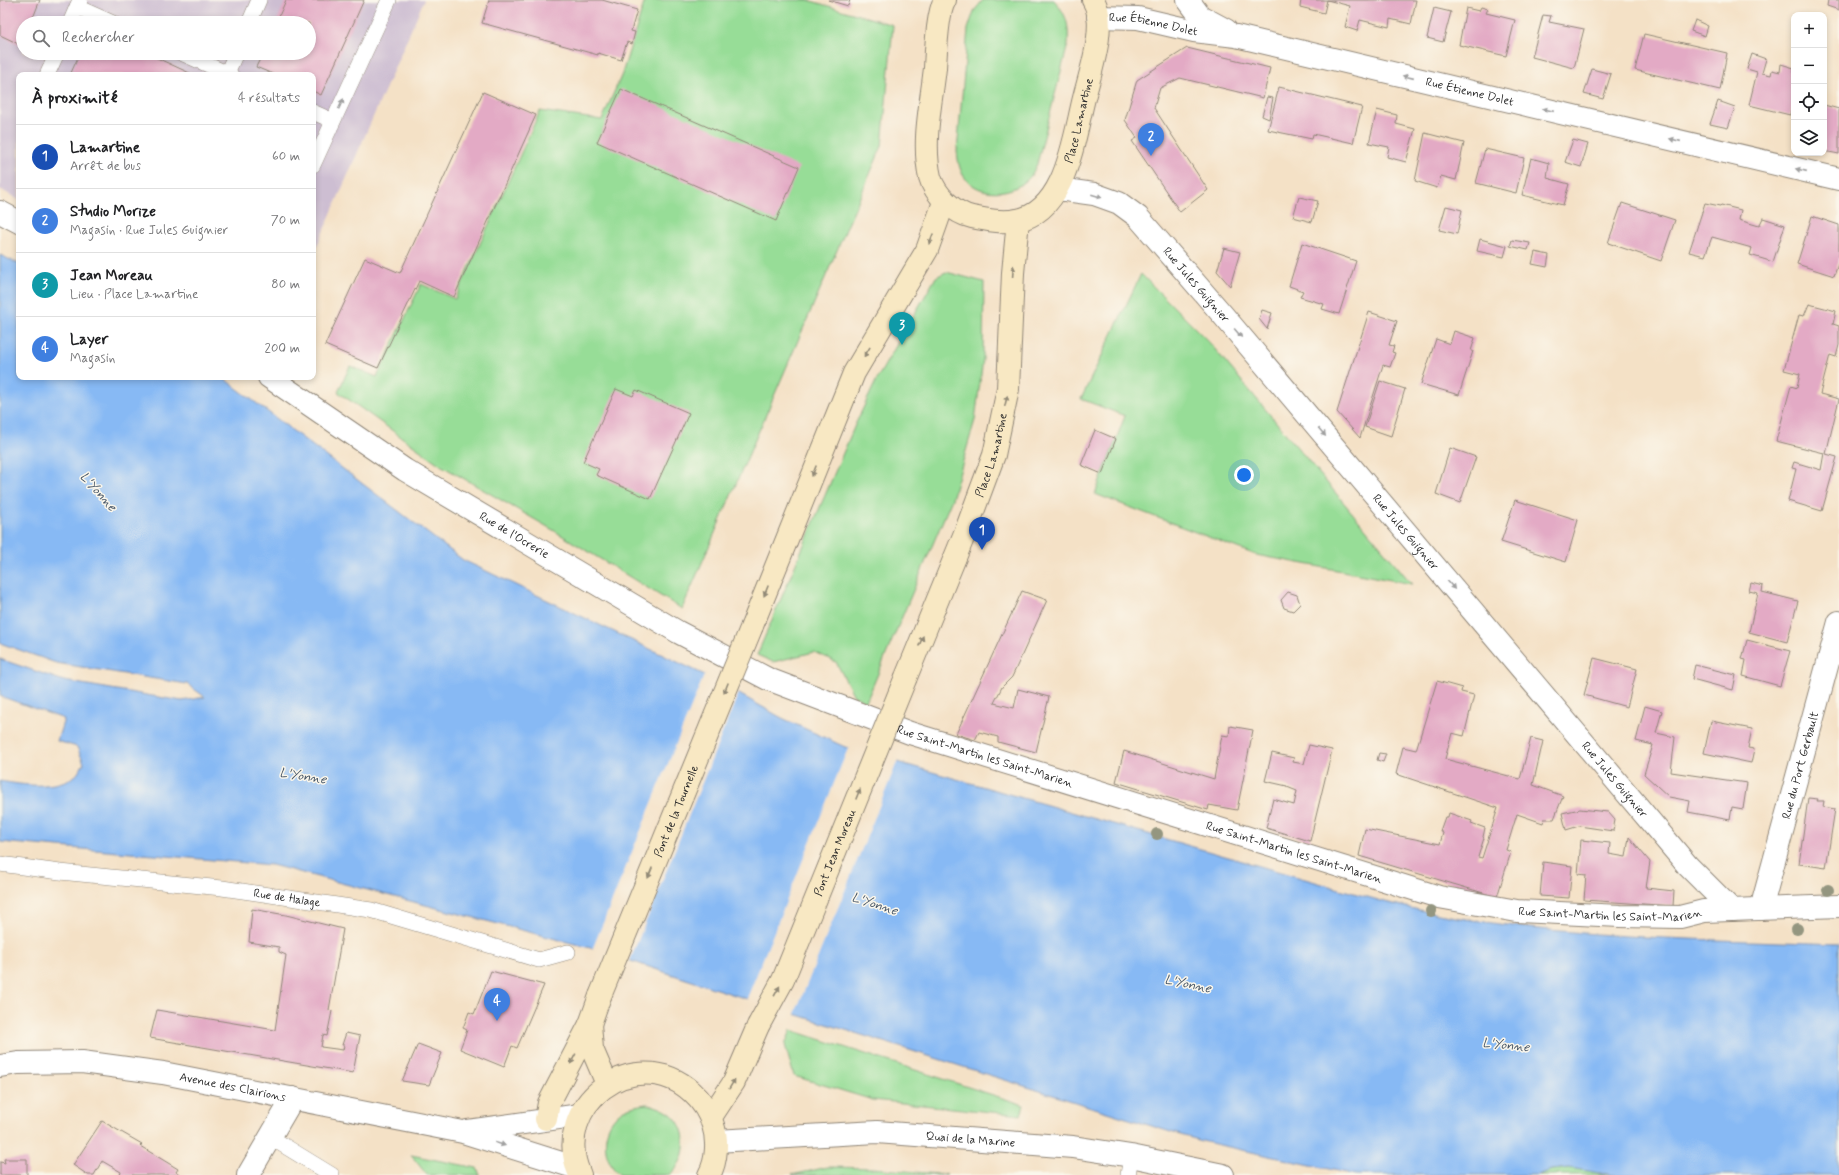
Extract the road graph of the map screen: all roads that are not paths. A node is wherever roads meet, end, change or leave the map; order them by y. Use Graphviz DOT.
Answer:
graph roads {
  1 [pos="259,0"];
  2 [pos="389,0"];
  3 [pos="1188,0"];
  4 [pos="944,1"];
  5 [pos="79,3"];
  6 [pos="1096,5"];
  7 [pos="73,16"];
  8 [pos="102,16"];
  9 [pos="252,16"];
  10 [pos="1236,36"];
  11 [pos="54,60"];
  12 [pos="197,60"];
  13 [pos="234,60"];
  14 [pos="48,72"];
  15 [pos="224,72"];
  16 [pos="230,72"];
  17 [pos="316,113"];
  18 [pos="333,121"];
  19 [pos="316,158"];
  20 [pos="1839,179"];
  21 [pos="1058,189"];
  22 [pos="944,202"];
  23 [pos="0,212"];
  24 [pos="16,220"];
  25 [pos="1018,220"];
  26 [pos="274,380"];
  27 [pos="1839,622"];
  28 [pos="906,677"];
  29 [pos="768,679"];
  30 [pos="0,864"];
  31 [pos="1839,906"];
  32 [pos="1761,909"];
  33 [pos="1732,910"];
  34 [pos="568,952"];
  35 [pos="590,1024"];
  36 [pos="0,1066"];
  37 [pos="607,1084"];
  38 [pos="293,1098"];
  39 [pos="580,1115"];
  40 [pos="711,1117"];
  41 [pos="546,1119"];
  42 [pos="463,1132"];
  43 [pos="270,1137"];
  44 [pos="716,1141"];
  45 [pos="1130,1165"];
  46 [pos="579,1172"];
  47 [pos="248,1175"];
  48 [pos="332,1175"];
  49 [pos="709,1175"];
  50 [pos="1223,1175"];
  1 -- 9 [label="lane"];
  18 -- 2 [label="lane, one-way"];
  3 -- 10 [label="street"];
  4 -- 22 [label="main road, Place Lamartine"];
  5 -- 7 [label="lane"];
  5 -- 8 [label="lane"];
  6 -- 10 [label="street, Rue Étienne Dolet"];
  6 -- 21 [label="main road, Place Lamartine"];
  20 -- 10 [label="street, Rue Étienne Dolet, one-way"];
  11 -- 14 [label="lane"];
  12 -- 15 [label="lane"];
  13 -- 16 [label="lane"];
  17 -- 18 [label="lane"];
  18 -- 19 [label="lane"];
  21 -- 25 [label="main road, Place Lamartine"];
  21 -- 33 [label="street, Rue Jules Guignier, one-way"];
  22 -- 25 [label="main road, Place Lamartine"];
  22 -- 35 [label="main road, Pont de la Tournelle, one-way, bridge"];
  23 -- 24 [label="street"];
  28 -- 25 [label="main road, Place Lamartine, one-way"];
  26 -- 29 [label="street, Rue de l'Ocrerie"];
  27 -- 32 [label="street, Rue du Port Gerbault"];
  40 -- 28 [label="main road, Pont Jean Moreau, one-way, bridge"];
  29 -- 33 [label="street, Rue Saint-Martin les Saint-Marien"];
  30 -- 34 [label="lane, Rue de Halage"];
  31 -- 32 [label="street, Rue Saint-Martin les Saint-Marien"];
  32 -- 33 [label="street, Rue Saint-Martin les Saint-Marien"];
  35 -- 37 [label="main road"];
  35 -- 41 [label="main road, Pont de la Tournelle, one-way"];
  36 -- 38 [label="street, Avenue des Clairions"];
  37 -- 39 [label="main road"];
  37 -- 40 [label="main road"];
  38 -- 42 [label="street, Avenue des Clairions"];
  38 -- 43 [label="street"];
  39 -- 41 [label="street, Avenue des Clairions"];
  39 -- 46 [label="main road"];
  40 -- 44 [label="main road"];
  41 -- 42 [label="street, Avenue des Clairions"];
  42 -- 46 [label="street, Avenue des Clairions, one-way"];
  43 -- 47 [label="street"];
  43 -- 48 [label="lane"];
  44 -- 45 [label="street, Quai de la Marine"];
  44 -- 49 [label="main road"];
  45 -- 50 [label="street, Quai de la Marine"];
}
